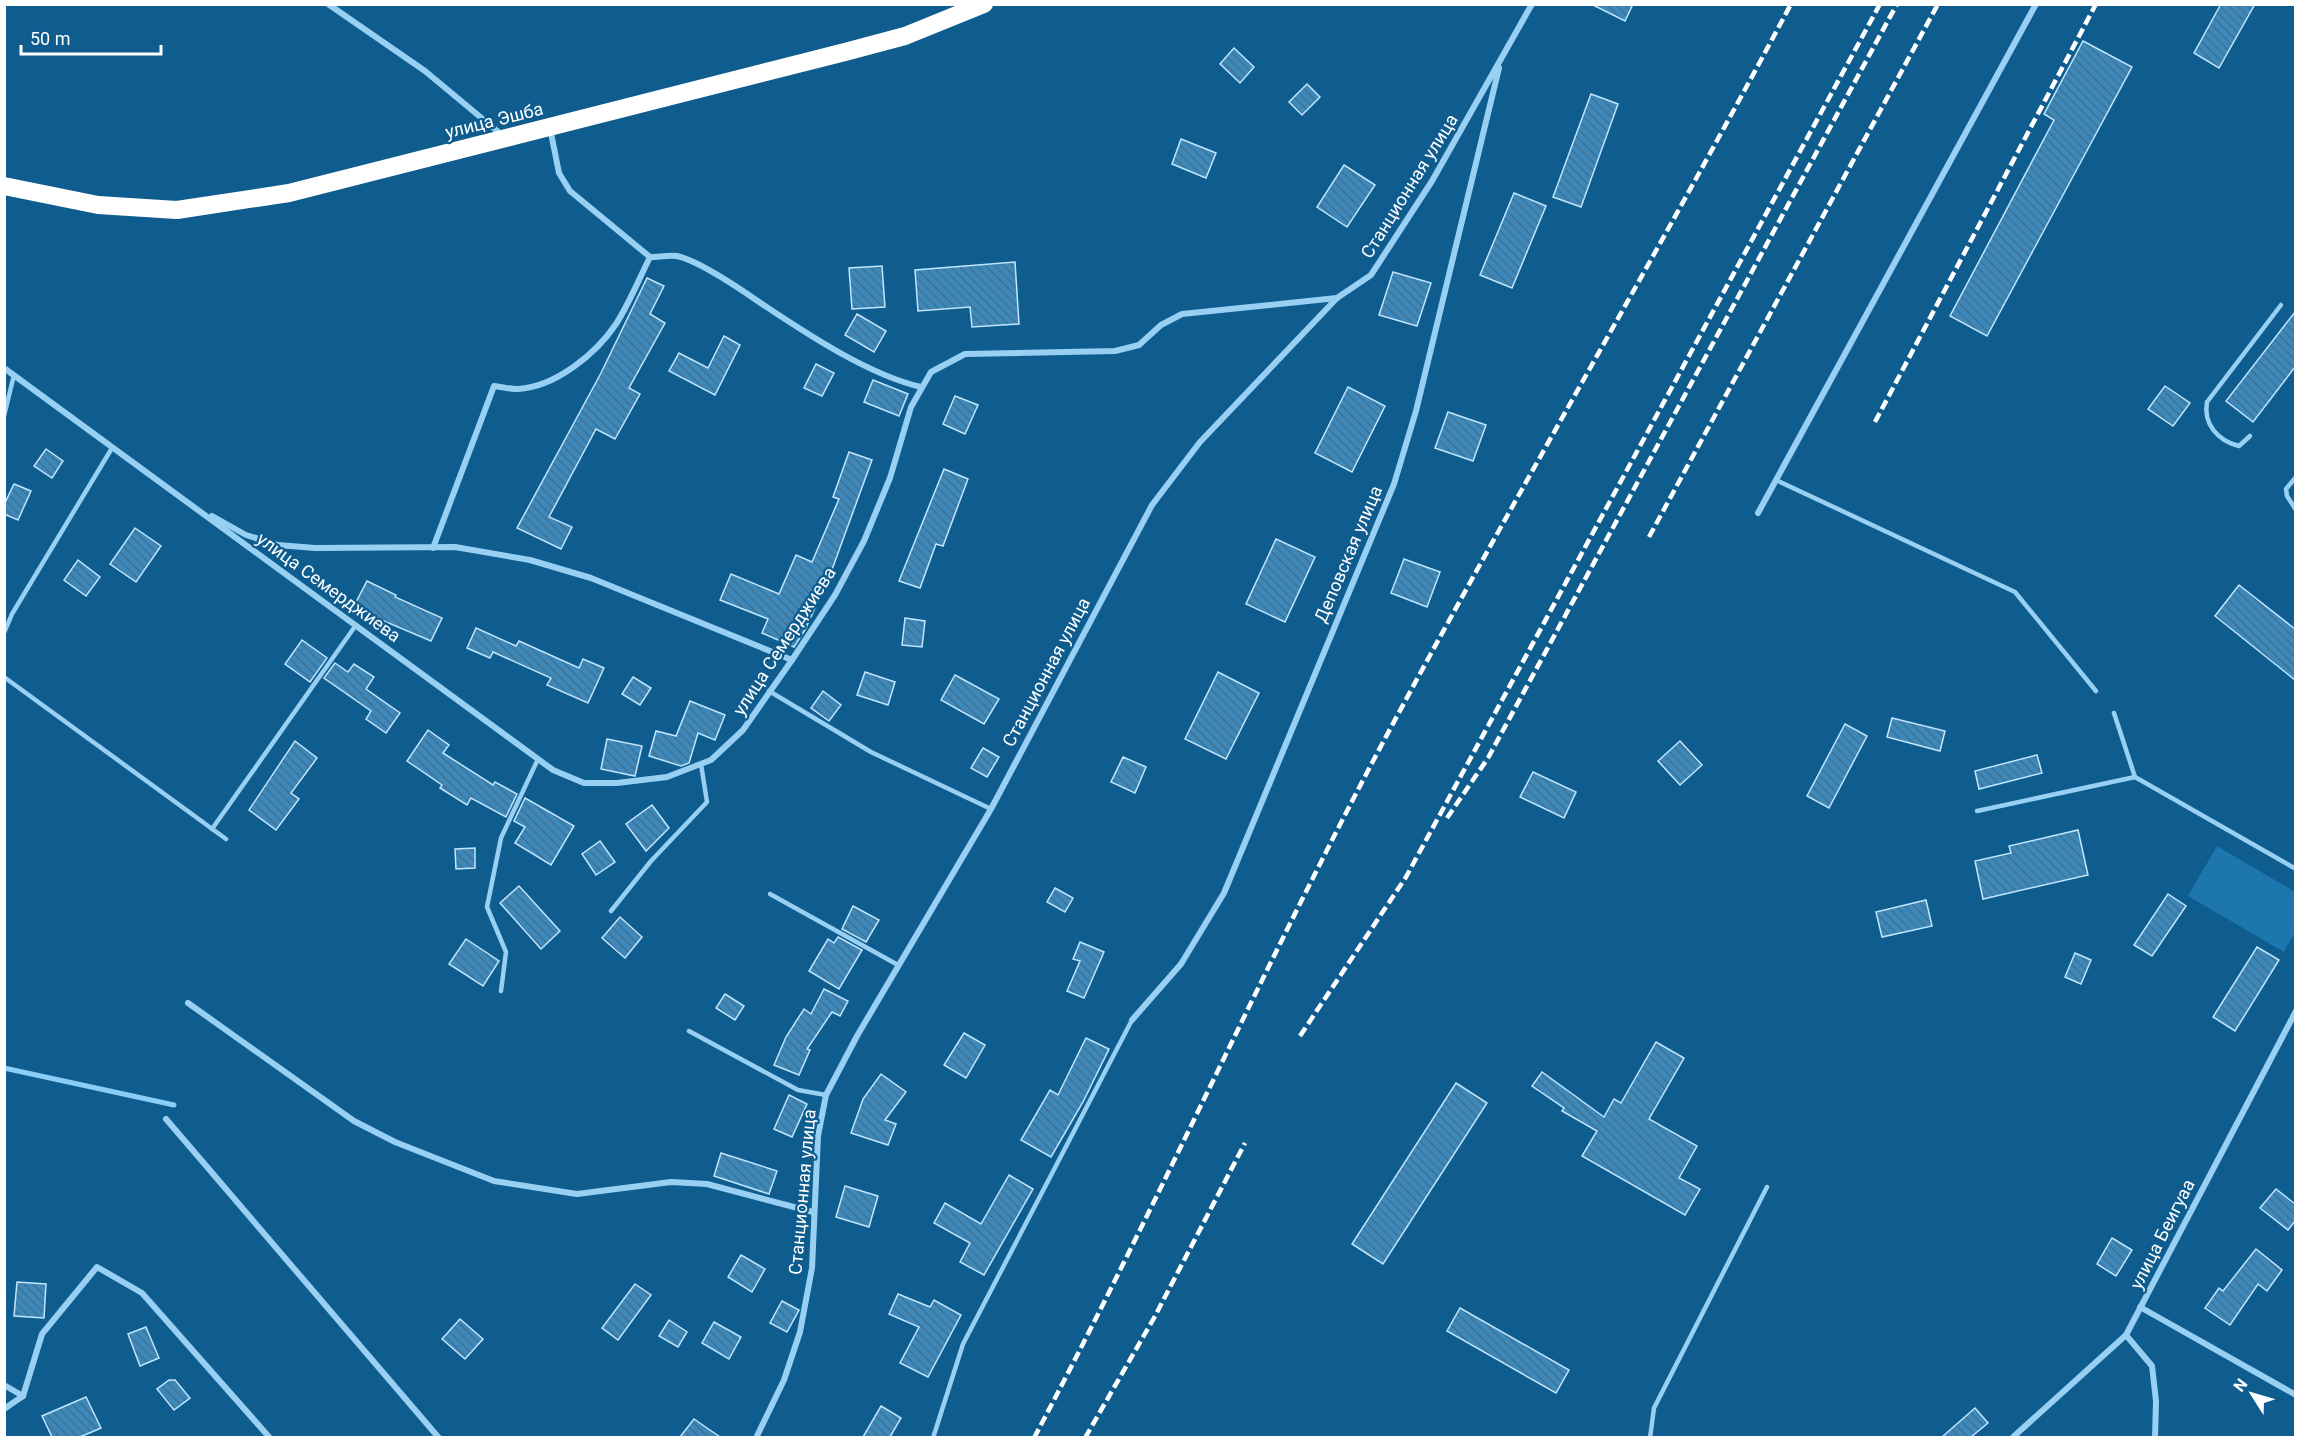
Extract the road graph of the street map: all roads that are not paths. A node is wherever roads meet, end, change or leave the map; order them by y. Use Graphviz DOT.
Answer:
graph roads {
  1 [pos="328,4"];
  2 [pos="984,4"];
  3 [pos="1532,4"];
  4 [pos="2036,4"];
  5 [pos="1500,62"];
  6 [pos="550,128"];
  7 [pos="505,138"];
  8 [pos="4,186"];
  9 [pos="650,257"];
  10 [pos="1337,298"];
  11 [pos="2281,305"];
  12 [pos="4,368"];
  13 [pos="14,375"];
  14 [pos="921,387"];
  15 [pos="4,416"];
  16 [pos="2250,436"];
  17 [pos="112,448"];
  18 [pos="2295,477"];
  19 [pos="1776,480"];
  20 [pos="193,506"];
  21 [pos="2295,510"];
  22 [pos="1758,513"];
  23 [pos="433,548"];
  24 [pos="356,625"];
  25 [pos="4,633"];
  26 [pos="792,660"];
  27 [pos="4,677"];
  28 [pos="2096,690"];
  29 [pos="769,692"];
  30 [pos="2114,713"];
  31 [pos="538,759"];
  32 [pos="701,764"];
  33 [pos="2135,777"];
  34 [pos="991,808"];
  35 [pos="1977,811"];
  36 [pos="212,829"];
  37 [pos="226,839"];
  38 [pos="2295,869"];
  39 [pos="770,894"];
  40 [pos="611,911"];
  41 [pos="898,965"];
  42 [pos="501,991"];
  43 [pos="188,1003"];
  44 [pos="2295,1011"];
  45 [pos="1132,1020"];
  46 [pos="689,1031"];
  47 [pos="826,1095"];
  48 [pos="166,1119"];
  49 [pos="1767,1187"];
  50 [pos="813,1212"];
  51 [pos="2140,1307"];
  52 [pos="2126,1335"];
  53 [pos="4,1385"];
  54 [pos="2295,1395"];
  55 [pos="22,1396"];
  56 [pos="4,1409"];
  57 [pos="270,1437"];
  58 [pos="439,1437"];
  59 [pos="756,1437"];
  60 [pos="933,1437"];
  61 [pos="1650,1437"];
  62 [pos="2012,1437"];
  63 [pos="2155,1437"];
  1 -- 7 [label="street"];
  2 -- 6 [label="highway, улица Эшба"];
  3 -- 5 [label="street, Станционная улица"];
  4 -- 19 [label="street"];
  5 -- 10 [label="street, Станционная улица"];
  5 -- 45 [label="street, Деповская улица"];
  6 -- 7 [label="highway, улица Эшба"];
  6 -- 9 [label="street"];
  7 -- 8 [label="highway, улица Эшба"];
  9 -- 14 [label="street"];
  9 -- 23 [label="street"];
  10 -- 14 [label="street, улица Семерджиева"];
  10 -- 34 [label="street, Станционная улица"];
  11 -- 16 [label="lane"];
  12 -- 13 [label="street, улица Семерджиева"];
  13 -- 15 [label="lane"];
  13 -- 17 [label="street, улица Семерджиева"];
  14 -- 26 [label="street, улица Семерджиева"];
  17 -- 20 [label="street, улица Семерджиева"];
  17 -- 25 [label="lane"];
  18 -- 21 [label="lane"];
  19 -- 22 [label="street"];
  19 -- 28 [label="lane"];
  20 -- 23 [label="street"];
  20 -- 24 [label="street, улица Семерджиева"];
  23 -- 26 [label="street"];
  24 -- 31 [label="street, улица Семерджиева"];
  24 -- 36 [label="lane"];
  26 -- 29 [label="street, улица Семерджиева"];
  27 -- 36 [label="lane"];
  29 -- 32 [label="street, улица Семерджиева"];
  29 -- 34 [label="lane"];
  30 -- 33 [label="lane"];
  31 -- 32 [label="street, улица Семерджиева"];
  31 -- 42 [label="lane"];
  32 -- 40 [label="lane"];
  33 -- 35 [label="lane"];
  33 -- 38 [label="lane"];
  34 -- 41 [label="street, Станционная улица"];
  36 -- 37 [label="lane"];
  39 -- 41 [label="lane"];
  41 -- 47 [label="street, Станционная улица"];
  43 -- 50 [label="street"];
  44 -- 51 [label="street, улица Беигуаа"];
  45 -- 60 [label="lane"];
  46 -- 47 [label="lane"];
  47 -- 50 [label="street, Станционная улица"];
  48 -- 58 [label="street"];
  49 -- 61 [label="lane"];
  50 -- 59 [label="street, Станционная улица"];
  51 -- 52 [label="street, улица Беигуаа"];
  51 -- 54 [label="street"];
  52 -- 62 [label="street, улица Беигуаа"];
  52 -- 63 [label="street"];
  53 -- 55 [label="street"];
  55 -- 56 [label="street"];
  55 -- 57 [label="street"];
}
